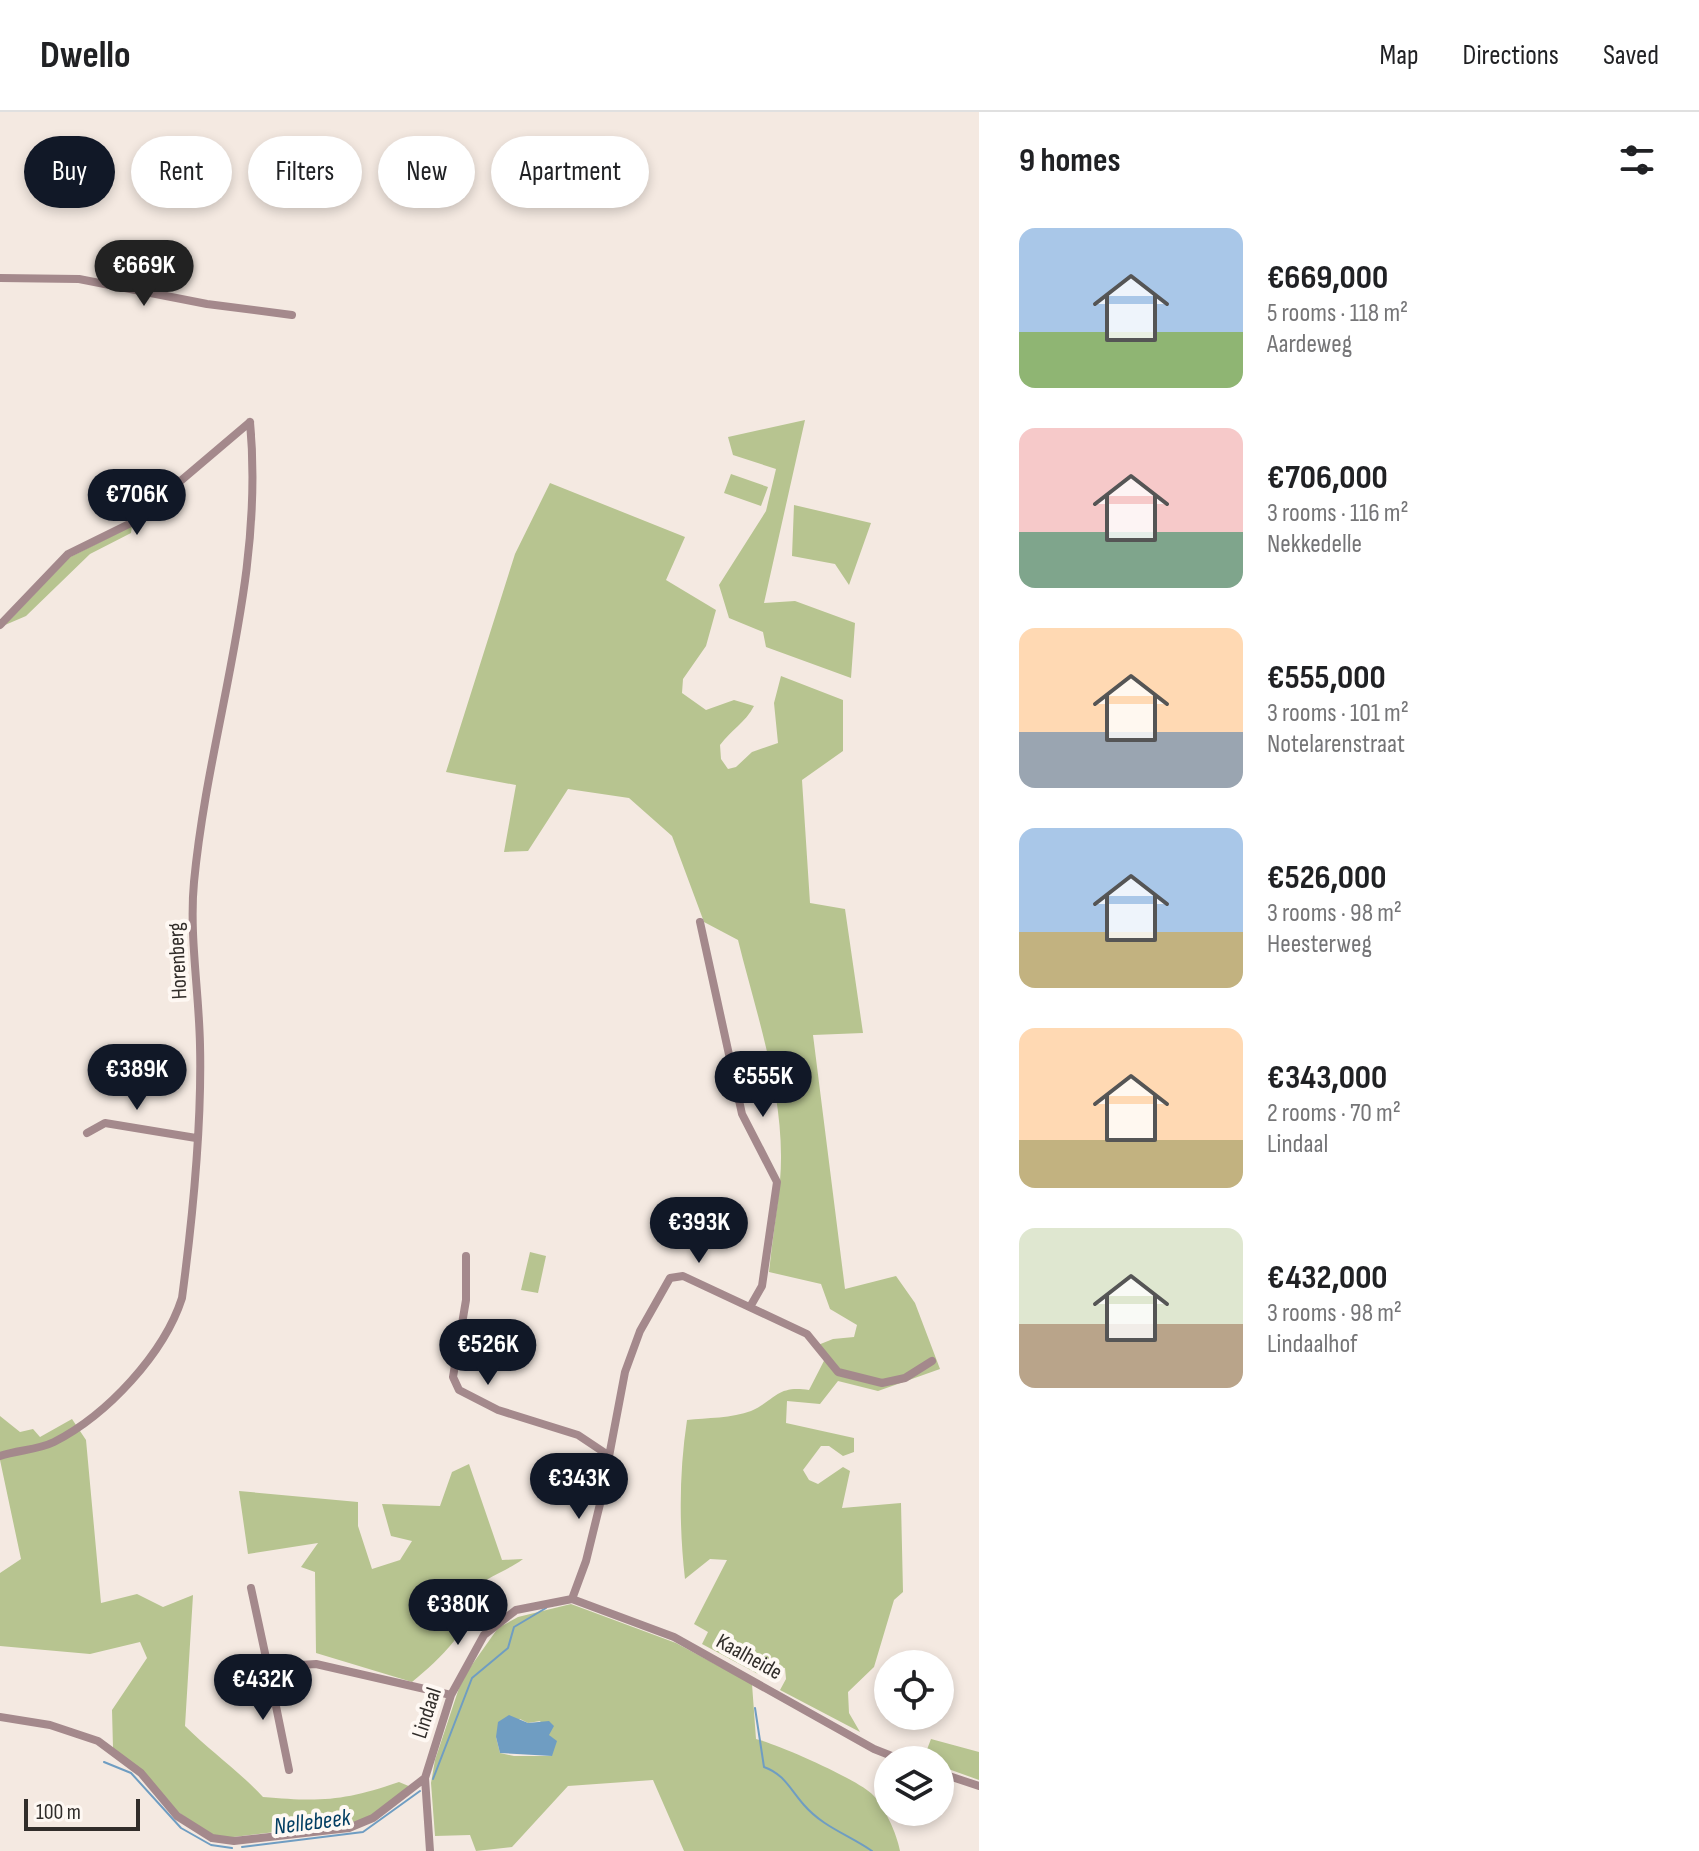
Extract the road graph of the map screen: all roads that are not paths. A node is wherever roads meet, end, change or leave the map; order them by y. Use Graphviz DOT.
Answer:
graph roads {
  1 [pos="0,278"];
  2 [pos="292,315"];
  3 [pos="0,625"];
  4 [pos="700,922"];
  5 [pos="87,1133"];
  6 [pos="196,1138"];
  7 [pos="466,1256"];
  8 [pos="750,1307"];
  9 [pos="932,1361"];
  10 [pos="608,1455"];
  11 [pos="0,1456"];
  12 [pos="251,1588"];
  13 [pos="572,1599"];
  14 [pos="268,1667"];
  15 [pos="451,1695"];
  16 [pos="0,1717"];
  17 [pos="874,1749"];
  18 [pos="289,1770"];
  19 [pos="425,1778"];
  20 [pos="954,1778"];
  21 [pos="979,1786"];
  22 [pos="430,1851"];
  1 -- 2 [label="street"];
  3 -- 6 [label="street, Horenberg"];
  4 -- 8 [label="street"];
  5 -- 6 [label="street"];
  6 -- 11 [label="street, Horenberg"];
  7 -- 10 [label="street"];
  8 -- 9 [label="street"];
  8 -- 10 [label="street"];
  10 -- 13 [label="street"];
  12 -- 14 [label="street"];
  13 -- 15 [label="street, Lindaal"];
  13 -- 17 [label="street, Kaalheide"];
  14 -- 15 [label="street"];
  14 -- 18 [label="street"];
  15 -- 19 [label="street, Lindaal"];
  16 -- 19 [label="street"];
  19 -- 22 [label="street"];
  20 -- 21 [label="street"];
}
